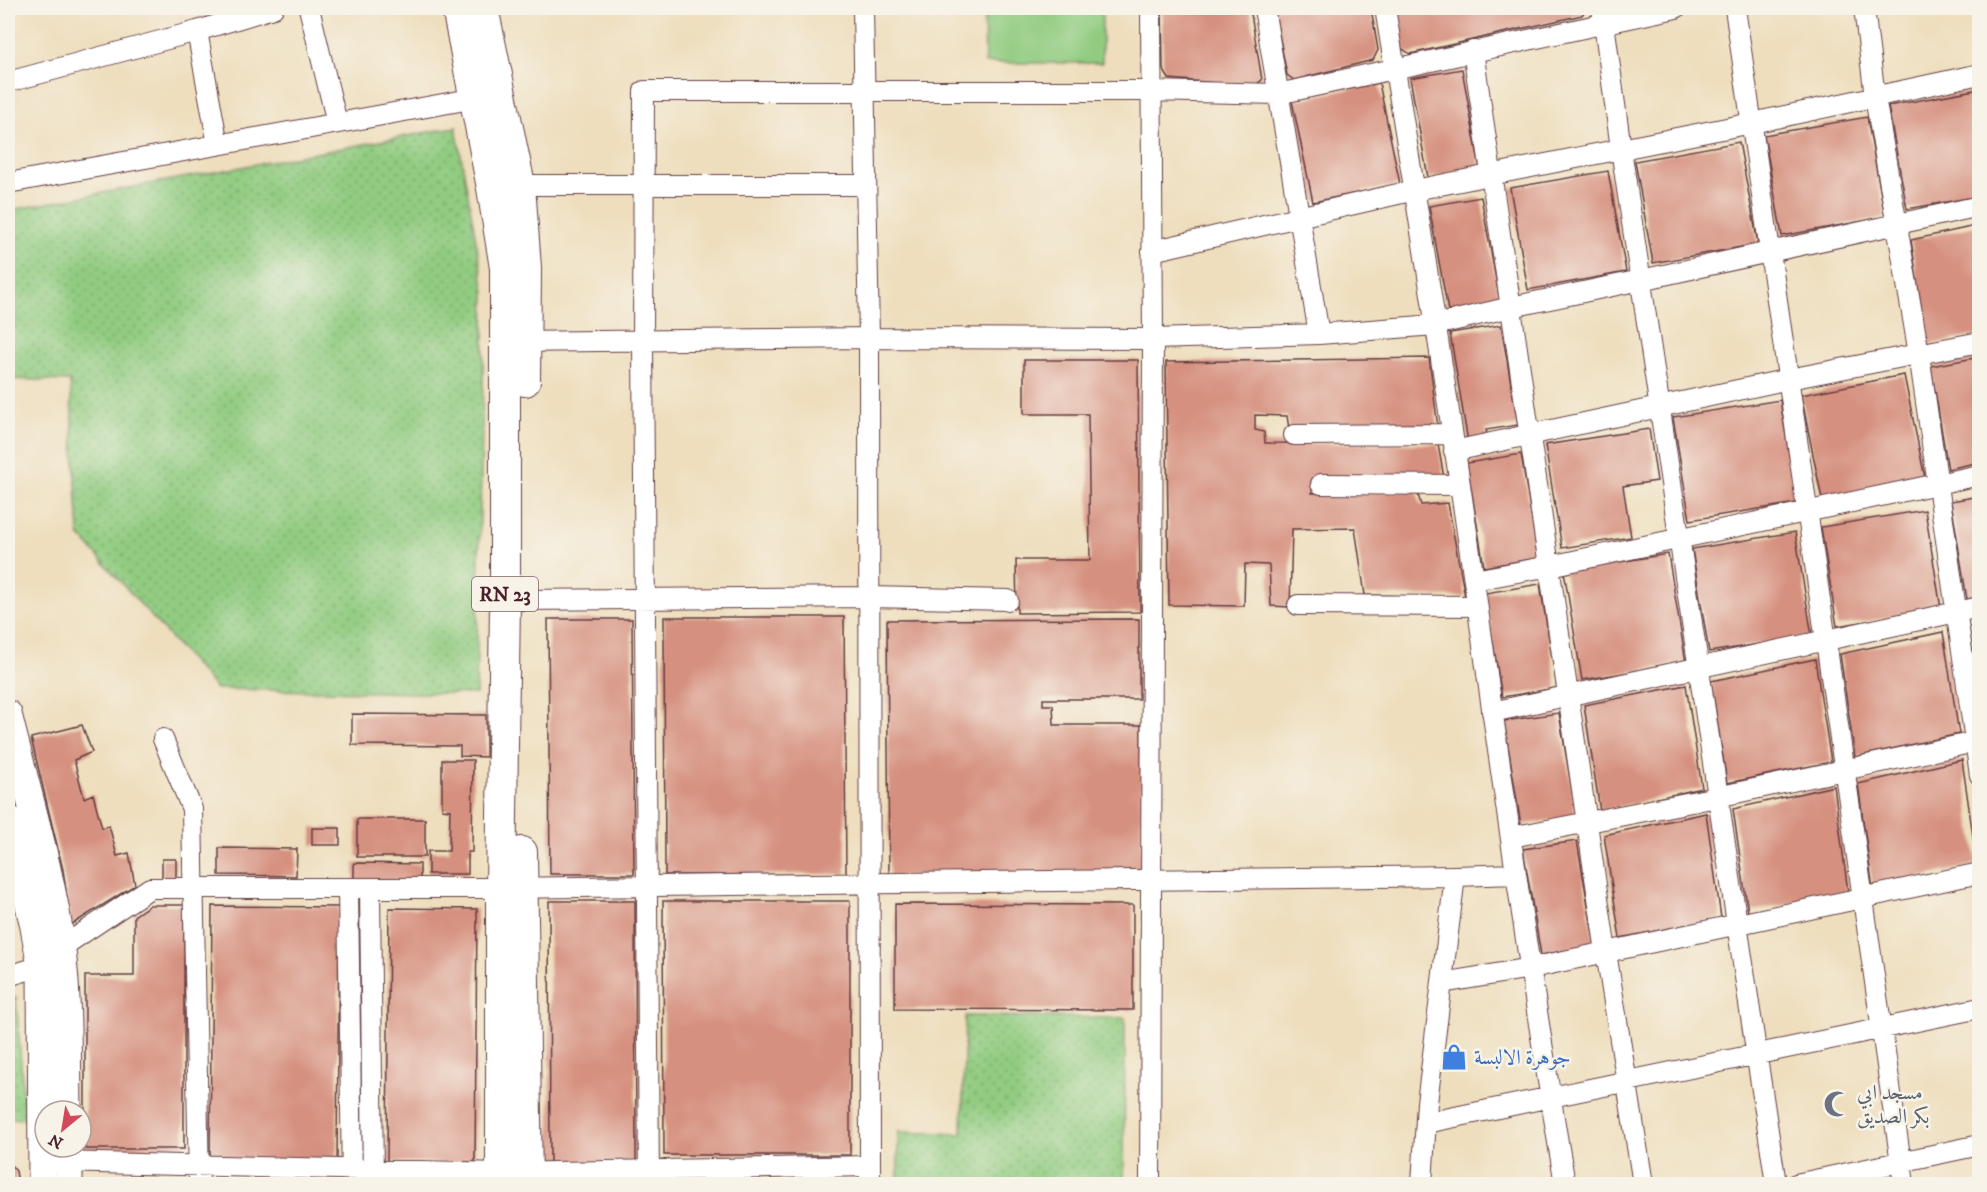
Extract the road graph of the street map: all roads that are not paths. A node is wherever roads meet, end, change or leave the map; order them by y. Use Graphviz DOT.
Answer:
graph roads {
  1 [pos="273,8"];
  2 [pos="309,8"];
  3 [pos="457,8"];
  4 [pos="483,8"];
  5 [pos="863,8"];
  6 [pos="1151,8"];
  7 [pos="1263,8"];
  8 [pos="1384,8"];
  9 [pos="1676,8"];
  10 [pos="1735,8"];
  11 [pos="1864,8"];
  12 [pos="1603,15"];
  13 [pos="197,31"];
  14 [pos="1473,51"];
  15 [pos="1394,68"];
  16 [pos="1980,74"];
  17 [pos="8,82"];
  18 [pos="1151,91"];
  19 [pos="864,92"];
  20 [pos="1278,94"];
  21 [pos="1875,97"];
  22 [pos="476,98"];
  23 [pos="337,123"];
  24 [pos="1752,123"];
  25 [pos="218,145"];
  26 [pos="1621,149"];
  27 [pos="1490,175"];
  28 [pos="8,183"];
  29 [pos="520,184"];
  30 [pos="643,184"];
  31 [pos="866,185"];
  32 [pos="1415,190"];
  33 [pos="1980,206"];
  34 [pos="1300,217"];
  35 [pos="1897,224"];
  36 [pos="1152,251"];
  37 [pos="1771,252"];
  38 [pos="1641,280"];
  39 [pos="1511,307"];
  40 [pos="1435,325"];
  41 [pos="1319,334"];
  42 [pos="869,338"];
  43 [pos="1153,339"];
  44 [pos="643,341"];
  45 [pos="515,342"];
  46 [pos="1980,342"];
  47 [pos="1919,354"];
  48 [pos="1789,379"];
  49 [pos="1660,406"];
  50 [pos="1531,434"];
  51 [pos="1294,435"];
  52 [pos="1453,442"];
  53 [pos="1980,475"];
  54 [pos="1322,484"];
  55 [pos="1937,484"];
  56 [pos="1460,485"];
  57 [pos="1808,511"];
  58 [pos="1680,538"];
  59 [pos="1550,566"];
  60 [pos="1474,580"];
  61 [pos="869,597"];
  62 [pos="523,600"];
  63 [pos="645,600"];
  64 [pos="1008,600"];
  65 [pos="1298,605"];
  66 [pos="1477,606"];
  67 [pos="1980,607"];
  68 [pos="1955,612"];
  69 [pos="1827,640"];
  70 [pos="1698,667"];
  71 [pos="1569,695"];
  72 [pos="1492,712"];
  73 [pos="8,714"];
  74 [pos="163,739"];
  75 [pos="1978,741"];
  76 [pos="1846,771"];
  77 [pos="1980,775"];
  78 [pos="1717,797"];
  79 [pos="8,818"];
  80 [pos="1587,824"];
  81 [pos="1511,837"];
  82 [pos="1980,873"];
  83 [pos="1516,874"];
  84 [pos="1455,876"];
  85 [pos="1150,879"];
  86 [pos="870,882"];
  87 [pos="646,886"];
  88 [pos="348,888"];
  89 [pos="370,888"];
  90 [pos="511,888"];
  91 [pos="193,889"];
  92 [pos="1864,897"];
  93 [pos="1736,924"];
  94 [pos="62,947"];
  95 [pos="1606,952"];
  96 [pos="41,966"];
  97 [pos="1531,968"];
  98 [pos="8,976"];
  99 [pos="1442,983"];
  100 [pos="1980,1008"];
  101 [pos="1882,1028"];
  102 [pos="1756,1055"];
  103 [pos="1626,1082"];
  104 [pos="1551,1098"];
  105 [pos="68,1099"];
  106 [pos="1426,1123"];
  107 [pos="1980,1145"];
  108 [pos="1901,1162"];
  109 [pos="69,1165"];
  110 [pos="42,1173"];
  111 [pos="199,1175"];
  112 [pos="870,1175"];
  113 [pos="352,1177"];
  114 [pos="373,1177"];
  115 [pos="649,1177"];
  116 [pos="514,1178"];
  117 [pos="1150,1185"];
  118 [pos="1422,1185"];
  119 [pos="1565,1185"];
  120 [pos="1643,1185"];
  121 [pos="1776,1185"];
  122 [pos="1796,1185"];
  123 [pos="1904,1185"];
  1 -- 13 [label="street"];
  2 -- 23 [label="street"];
  3 -- 22 [label="main road, RN 23"];
  4 -- 29 [label="main road, RN 23"];
  5 -- 19 [label="street"];
  6 -- 18 [label="street"];
  7 -- 20 [label="street"];
  8 -- 15 [label="street"];
  9 -- 12 [label="street"];
  10 -- 24 [label="street"];
  11 -- 21 [label="street"];
  12 -- 14 [label="street"];
  12 -- 26 [label="street"];
  13 -- 17 [label="street"];
  13 -- 25 [label="street"];
  14 -- 15 [label="street"];
  14 -- 27 [label="street"];
  15 -- 20 [label="street"];
  15 -- 32 [label="street"];
  16 -- 21 [label="street"];
  18 -- 19 [label="street"];
  18 -- 20 [label="street"];
  18 -- 36 [label="street"];
  19 -- 30 [label="street"];
  19 -- 31 [label="street"];
  20 -- 34 [label="street"];
  21 -- 24 [label="street"];
  21 -- 35 [label="street"];
  22 -- 23 [label="street"];
  22 -- 45 [label="main road, RN 23"];
  23 -- 25 [label="street"];
  24 -- 26 [label="street"];
  24 -- 37 [label="street"];
  25 -- 28 [label="street"];
  26 -- 27 [label="street"];
  26 -- 38 [label="street"];
  27 -- 32 [label="street"];
  27 -- 39 [label="street"];
  29 -- 30 [label="street"];
  29 -- 45 [label="main road, RN 23"];
  30 -- 31 [label="street"];
  30 -- 44 [label="street"];
  31 -- 42 [label="street"];
  32 -- 34 [label="street"];
  32 -- 40 [label="street"];
  33 -- 35 [label="street"];
  34 -- 36 [label="street"];
  34 -- 41 [label="street"];
  35 -- 37 [label="street"];
  35 -- 47 [label="street"];
  36 -- 43 [label="street"];
  37 -- 38 [label="street"];
  37 -- 48 [label="street"];
  38 -- 39 [label="street"];
  38 -- 49 [label="street"];
  39 -- 40 [label="street"];
  39 -- 50 [label="street"];
  40 -- 41 [label="street"];
  40 -- 52 [label="street"];
  41 -- 43 [label="street"];
  42 -- 43 [label="street"];
  42 -- 44 [label="street"];
  42 -- 61 [label="street"];
  43 -- 85 [label="street"];
  44 -- 45 [label="street"];
  44 -- 63 [label="street"];
  45 -- 62 [label="main road, RN 23"];
  45 -- 90 [label="main road, RN 23"];
  46 -- 47 [label="street"];
  47 -- 48 [label="street"];
  47 -- 55 [label="street"];
  48 -- 49 [label="street"];
  48 -- 57 [label="street"];
  49 -- 50 [label="street"];
  49 -- 58 [label="street"];
  50 -- 52 [label="street"];
  50 -- 59 [label="street"];
  51 -- 52 [label="street"];
  52 -- 56 [label="street"];
  53 -- 55 [label="street"];
  54 -- 56 [label="street"];
  55 -- 57 [label="street"];
  55 -- 68 [label="street"];
  56 -- 60 [label="street"];
  57 -- 58 [label="street"];
  57 -- 69 [label="street"];
  58 -- 59 [label="street"];
  58 -- 70 [label="street"];
  59 -- 60 [label="street"];
  59 -- 71 [label="street"];
  60 -- 66 [label="street"];
  61 -- 63 [label="street"];
  61 -- 64 [label="street"];
  61 -- 86 [label="street"];
  62 -- 63 [label="street"];
  62 -- 90 [label="main road, RN 23"];
  63 -- 87 [label="street"];
  65 -- 66 [label="street"];
  66 -- 72 [label="street"];
  67 -- 68 [label="street"];
  68 -- 69 [label="street"];
  68 -- 75 [label="street"];
  69 -- 70 [label="street"];
  69 -- 76 [label="street"];
  70 -- 71 [label="street"];
  70 -- 78 [label="street"];
  71 -- 72 [label="street"];
  71 -- 80 [label="street"];
  72 -- 81 [label="street"];
  73 -- 94 [label="main road"];
  74 -- 91 [label="street"];
  75 -- 76 [label="street"];
  75 -- 77 [label="street"];
  76 -- 78 [label="street"];
  76 -- 92 [label="street"];
  78 -- 80 [label="street"];
  78 -- 93 [label="street"];
  79 -- 96 [label="main road"];
  80 -- 81 [label="street"];
  80 -- 95 [label="street"];
  81 -- 83 [label="street"];
  82 -- 92 [label="street"];
  83 -- 84 [label="street"];
  83 -- 97 [label="street"];
  84 -- 85 [label="street"];
  84 -- 99 [label="street"];
  85 -- 86 [label="street"];
  85 -- 117 [label="street"];
  86 -- 87 [label="street"];
  86 -- 112 [label="street"];
  87 -- 90 [label="street"];
  87 -- 115 [label="street"];
  88 -- 89 [label="street"];
  88 -- 91 [label="street"];
  88 -- 113 [label="street"];
  89 -- 90 [label="street"];
  89 -- 114 [label="street"];
  90 -- 116 [label="main road, RN 23"];
  91 -- 94 [label="street"];
  91 -- 111 [label="street"];
  92 -- 93 [label="street"];
  92 -- 101 [label="street"];
  93 -- 95 [label="street"];
  93 -- 102 [label="street"];
  94 -- 96 [label="street"];
  94 -- 105 [label="main road"];
  95 -- 97 [label="street"];
  95 -- 103 [label="street"];
  96 -- 98 [label="street"];
  96 -- 110 [label="main road"];
  97 -- 99 [label="street"];
  97 -- 104 [label="street"];
  99 -- 106 [label="street"];
  100 -- 101 [label="street"];
  101 -- 102 [label="street"];
  101 -- 108 [label="street"];
  102 -- 103 [label="street"];
  102 -- 121 [label="street"];
  103 -- 104 [label="street"];
  103 -- 120 [label="street"];
  104 -- 106 [label="street"];
  104 -- 119 [label="street"];
  106 -- 118 [label="street"];
  107 -- 108 [label="street"];
  108 -- 122 [label="street"];
  108 -- 123 [label="street"];
  109 -- 110 [label="street"];
  109 -- 111 [label="street"];
  111 -- 113 [label="street"];
  112 -- 115 [label="street"];
  113 -- 114 [label="street"];
  114 -- 116 [label="street"];
  115 -- 116 [label="street"];
}
